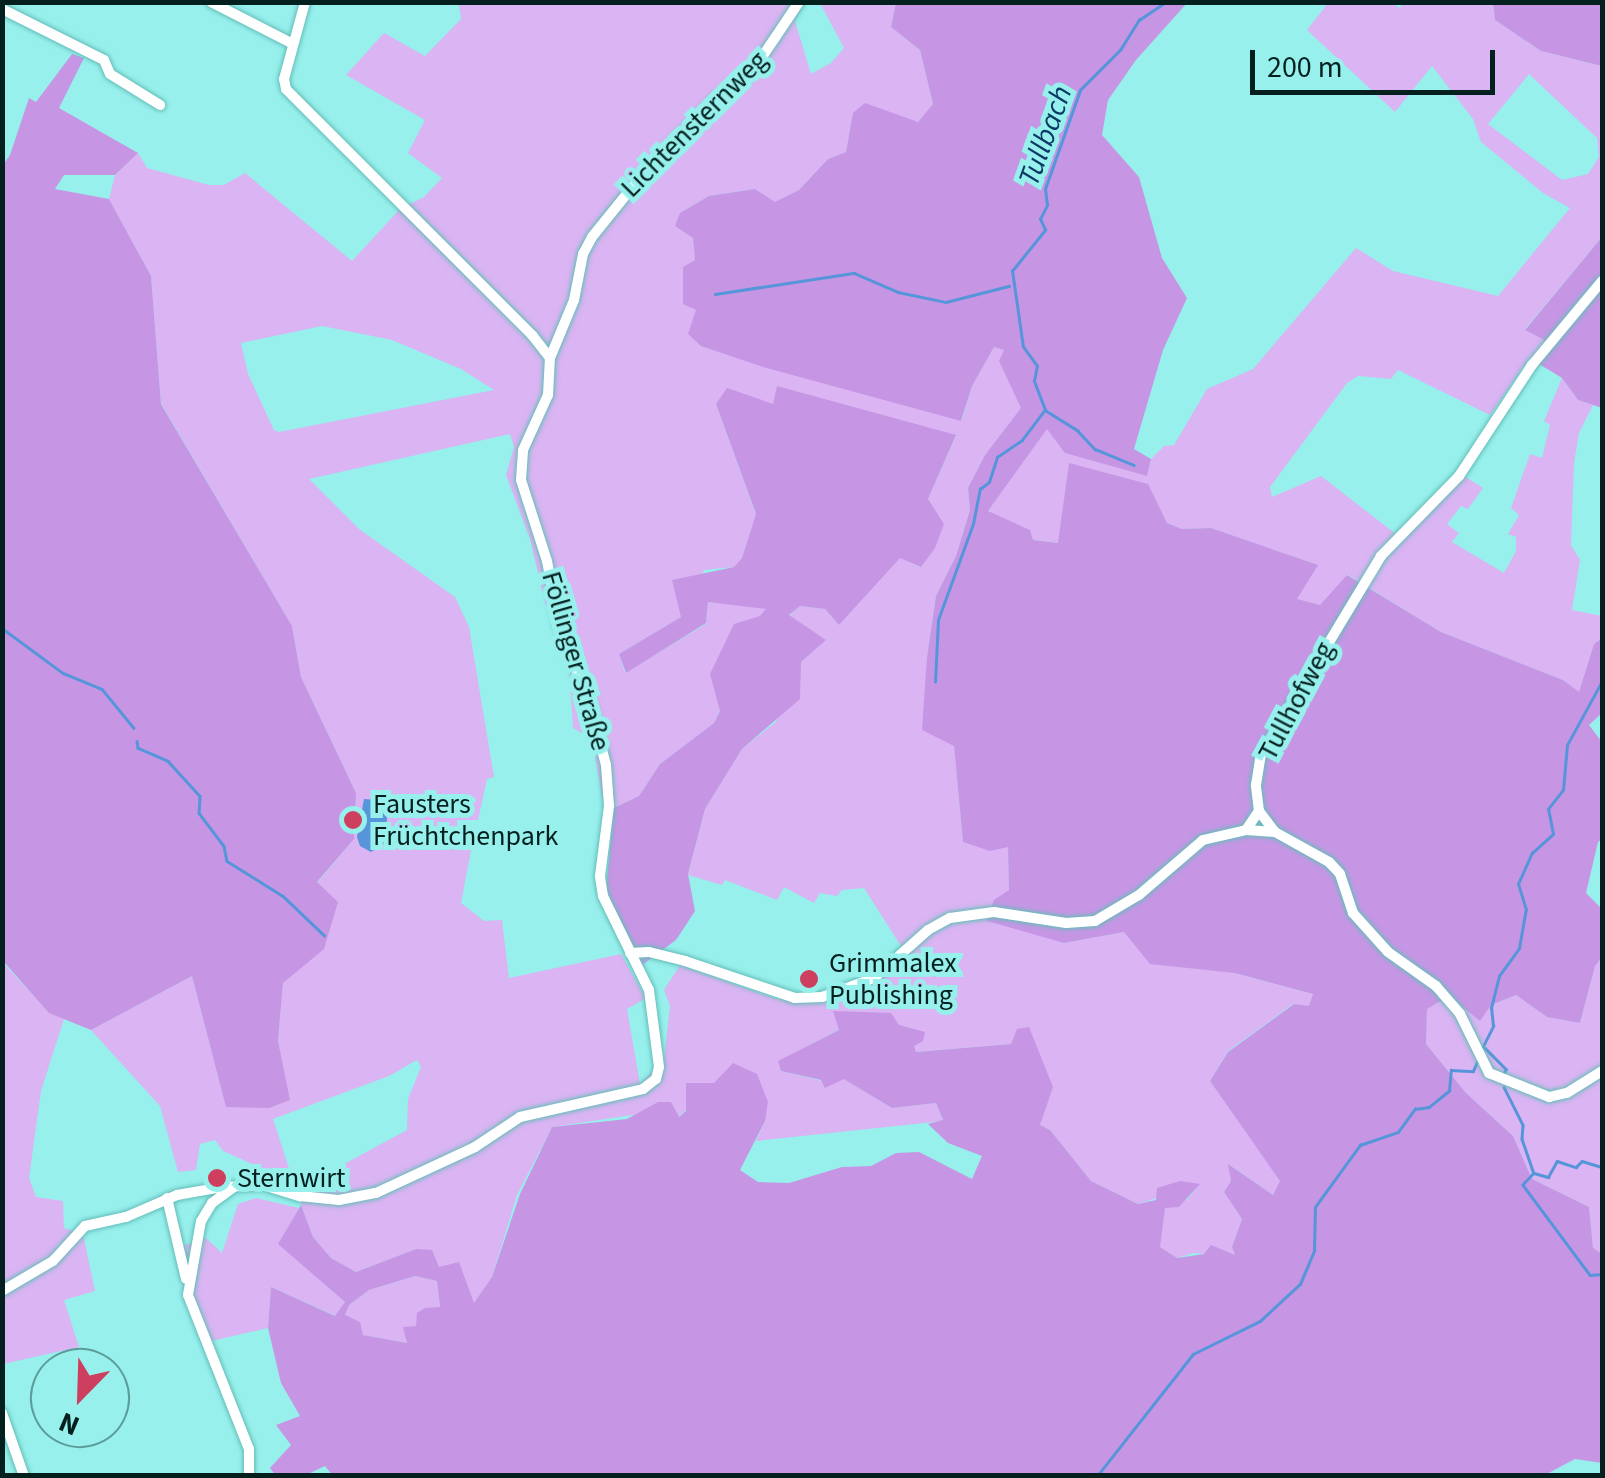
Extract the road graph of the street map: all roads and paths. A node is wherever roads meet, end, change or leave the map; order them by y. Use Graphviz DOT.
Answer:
graph roads {
  1 [pos="211,2"];
  2 [pos="305,2"];
  3 [pos="799,2"];
  4 [pos="2,9"];
  5 [pos="292,44"];
  6 [pos="160,105"];
  7 [pos="1602,282"];
  8 [pos="550,358"];
  9 [pos="1259,811"];
  10 [pos="1246,830"];
  11 [pos="1275,832"];
  12 [pos="630,953"];
  13 [pos="1602,1071"];
  14 [pos="234,1186"];
  15 [pos="167,1198"];
  16 [pos="188,1285"];
  17 [pos="2,1291"];
  18 [pos="2,1413"];
  19 [pos="24,1476"];
  20 [pos="250,1476"];
  1 -- 5 [label="street"];
  2 -- 5 [label="street"];
  3 -- 8 [label="street, Lichtensternweg"];
  4 -- 6 [label="street"];
  5 -- 8 [label="street"];
  7 -- 9 [label="street, Tullhofweg"];
  8 -- 12 [label="street, Föllinger Straße"];
  9 -- 10 [label="street"];
  9 -- 11 [label="street"];
  10 -- 11 [label="street"];
  10 -- 12 [label="street"];
  11 -- 13 [label="street"];
  12 -- 14 [label="street, Föllinger Straße"];
  14 -- 15 [label="street, Föllinger Straße"];
  14 -- 16 [label="street"];
  15 -- 16 [label="street"];
  15 -- 17 [label="street, Föllinger Straße"];
  16 -- 20 [label="street"];
  18 -- 19 [label="street"];
}
